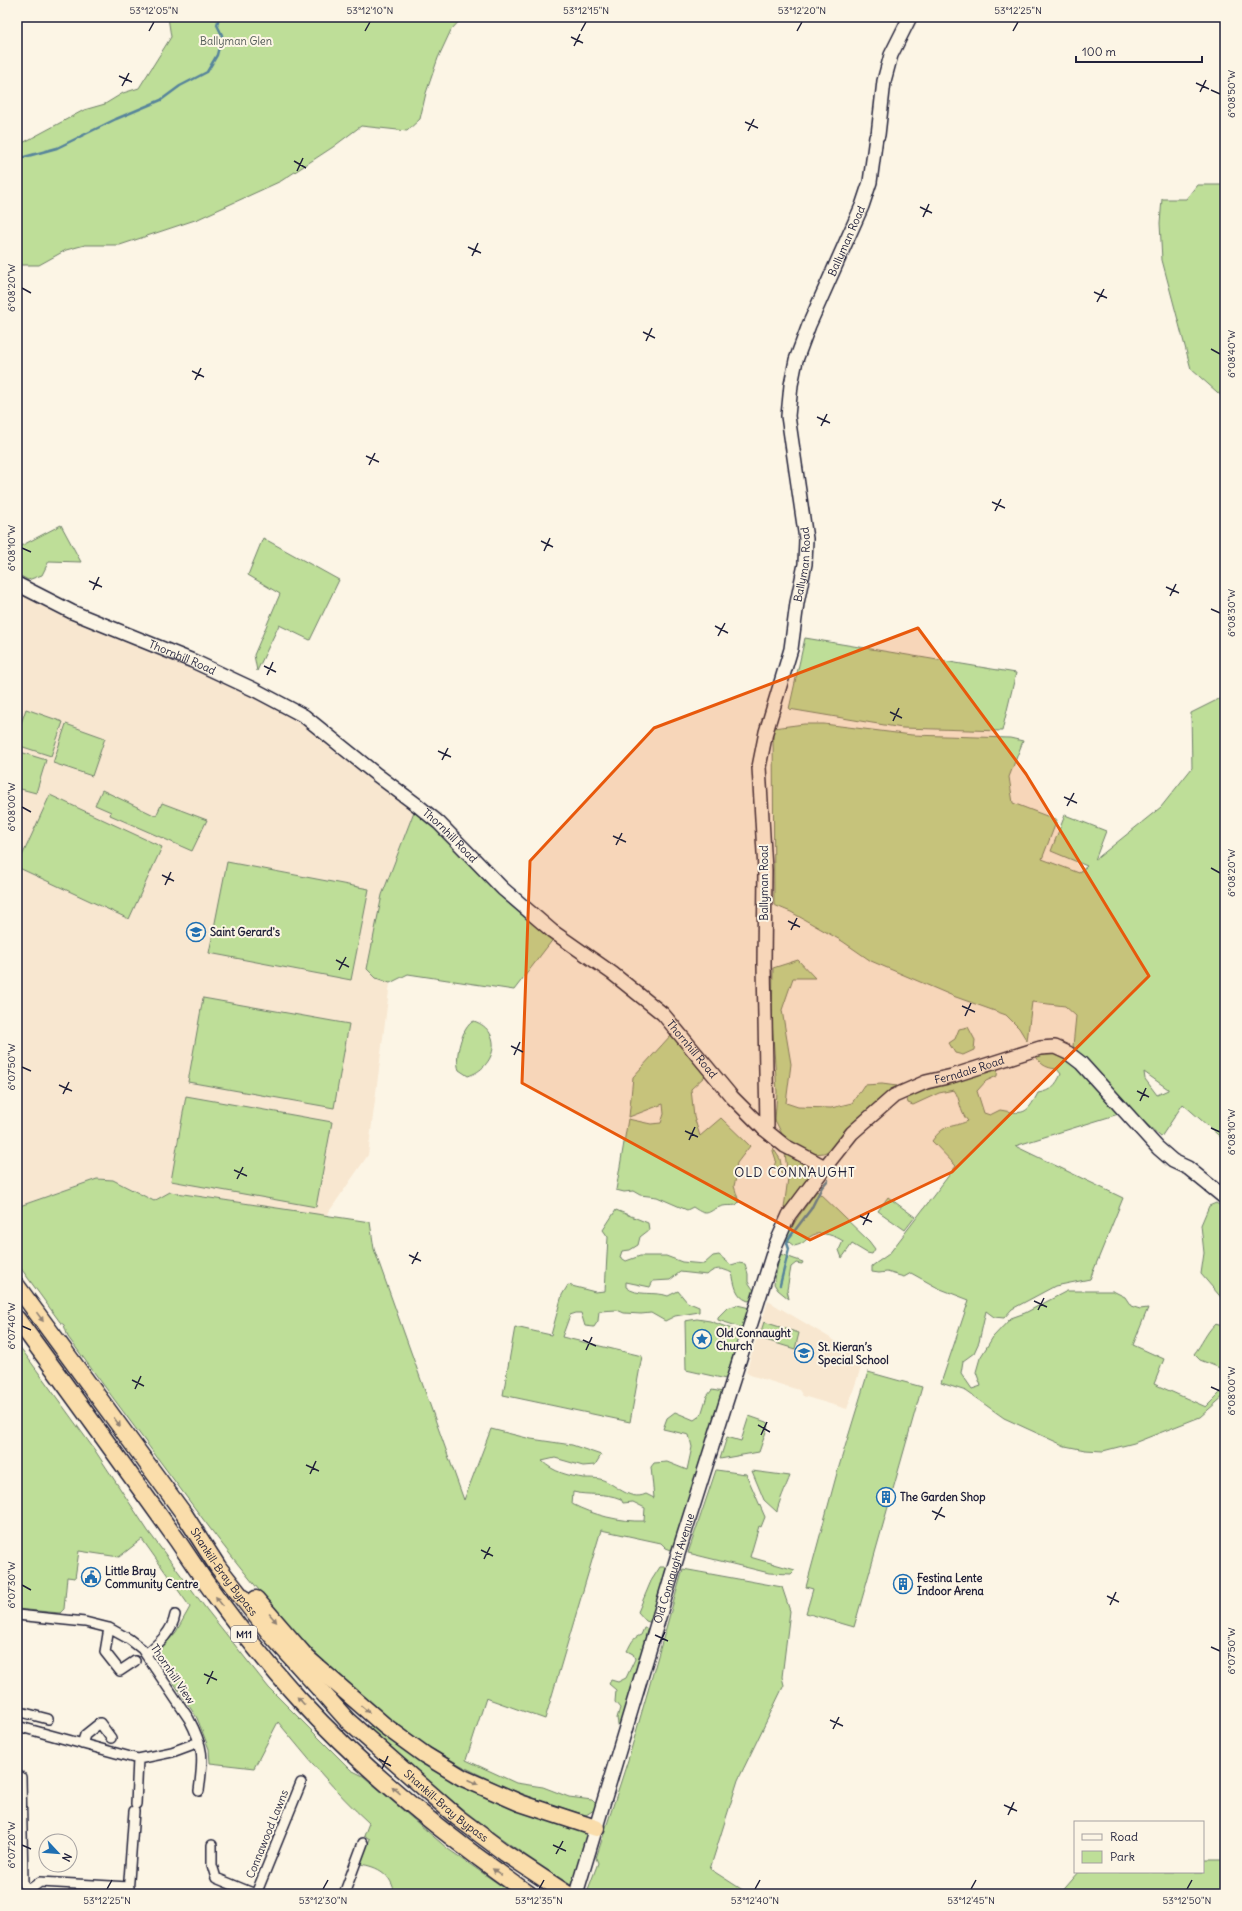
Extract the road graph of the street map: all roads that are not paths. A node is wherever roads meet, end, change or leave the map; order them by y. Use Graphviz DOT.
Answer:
graph roads {
  1 [pos="910,17"];
  2 [pos="17,584"];
  3 [pos="764,1130"];
  4 [pos="825,1166"];
  5 [pos="1225,1198"];
  6 [pos="17,1286"];
  7 [pos="762,1289"];
  8 [pos="17,1319"];
  9 [pos="184,1514"];
  10 [pos="17,1615"];
  11 [pos="175,1615"];
  12 [pos="108,1628"];
  13 [pos="146,1654"];
  14 [pos="135,1661"];
  15 [pos="21,1712"];
  16 [pos="48,1719"];
  17 [pos="19,1726"];
  18 [pos="111,1738"];
  19 [pos="199,1742"];
  20 [pos="82,1744"];
  21 [pos="138,1759"];
  22 [pos="21,1777"];
  23 [pos="301,1783"];
  24 [pos="199,1791"];
  25 [pos="596,1828"];
  26 [pos="363,1843"];
  27 [pos="212,1845"];
  28 [pos="128,1890"];
  29 [pos="27,1892"];
  30 [pos="256,1894"];
  31 [pos="344,1894"];
  32 [pos="529,1894"];
  33 [pos="567,1894"];
  34 [pos="576,1894"];
  1 -- 3 [label="street, Ballyman Road"];
  2 -- 3 [label="street, Thornhill Road"];
  3 -- 4 [label="street, Thornhill Road"];
  4 -- 5 [label="street, Ferndale Road"];
  4 -- 7 [label="street, Ferndale Road"];
  6 -- 9 [label="highway, Shankill-Bray Bypass / M11, one-way"];
  7 -- 25 [label="street, Old Connaught Avenue"];
  32 -- 8 [label="highway, Shankill-Bray Bypass / M11, one-way"];
  9 -- 25 [label="highway, one-way"];
  9 -- 33 [label="highway, Shankill-Bray Bypass / M11"];
  10 -- 12 [label="street, Thornhill View"];
  11 -- 13 [label="street"];
  12 -- 13 [label="street, Thornhill View"];
  12 -- 14 [label="street"];
  13 -- 19 [label="street, Thornhill View"];
  15 -- 16 [label="street"];
  15 -- 17 [label="street"];
  17 -- 20 [label="street"];
  18 -- 20 [label="street"];
  19 -- 21 [label="street"];
  19 -- 24 [label="street, Thornhill View"];
  20 -- 21 [label="street"];
  21 -- 28 [label="street"];
  22 -- 29 [label="street"];
  23 -- 30 [label="street, Connawood Lawns"];
  25 -- 34 [label="street, Old Connaught Avenue"];
  26 -- 31 [label="street"];
  27 -- 30 [label="street, Connawood Lawns"];
  28 -- 29 [label="street"];
}
